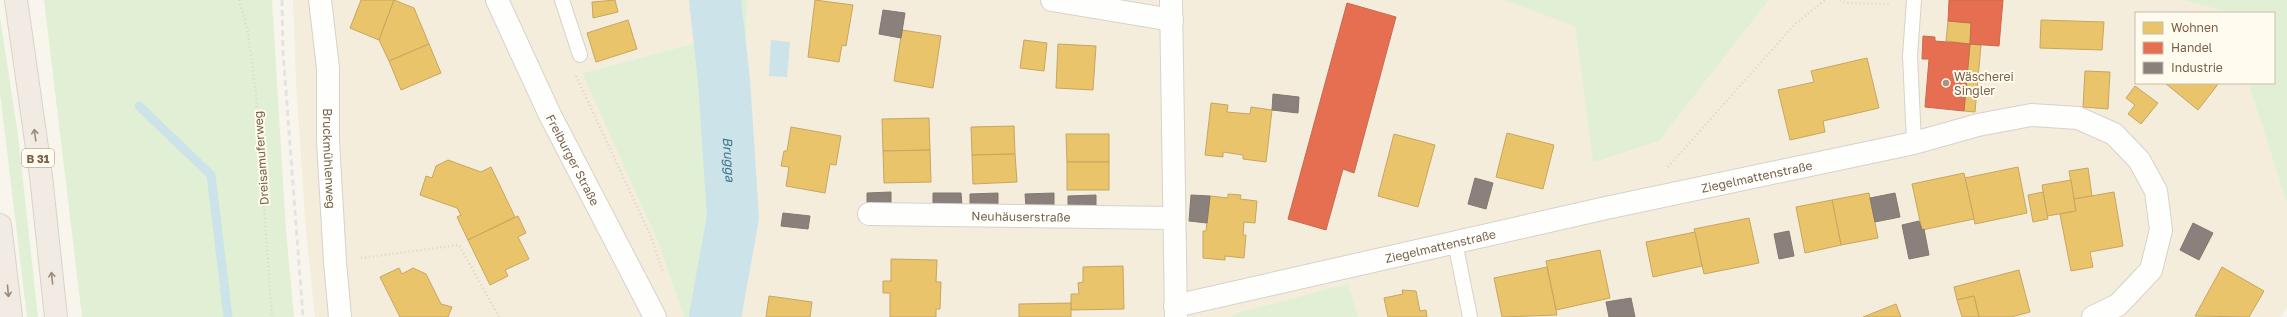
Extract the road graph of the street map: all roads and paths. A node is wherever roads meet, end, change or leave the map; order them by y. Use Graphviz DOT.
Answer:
graph roads {
  1 [pos="16,0"];
  2 [pos="239,0"];
  3 [pos="320,0"];
  4 [pos="497,0"];
  5 [pos="562,0"];
  6 [pos="1052,0"];
  7 [pos="1825,0"];
  8 [pos="1840,0"];
  9 [pos="1913,2"];
  10 [pos="1172,10"];
  11 [pos="580,55"];
  12 [pos="574,71"];
  13 [pos="1914,142"];
  14 [pos="1667,168"];
  15 [pos="869,214"];
  16 [pos="1173,218"];
  17 [pos="0,225"];
  18 [pos="1455,242"];
  19 [pos="335,262"];
  20 [pos="664,274"];
  21 [pos="1176,312"];
  22 [pos="11,317"];
  23 [pos="56,317"];
  24 [pos="272,317"];
  25 [pos="340,317"];
  26 [pos="499,317"];
  27 [pos="655,317"];
  28 [pos="1470,317"];
  29 [pos="2093,317"];
  23 -- 1 [label="highway, B 31, one-way"];
  2 -- 24 [label="path, Dreisamuferweg"];
  3 -- 19 [label="street, Bruckmühlenweg"];
  4 -- 27 [label="street, Freiburger Straße"];
  5 -- 11 [label="lane"];
  6 -- 10 [label="street"];
  7 -- 14 [label="path"];
  8 -- 9 [label="path"];
  9 -- 13 [label="lane"];
  10 -- 16 [label="street"];
  12 -- 20 [label="path"];
  13 -- 18 [label="street, Ziegelmattenstraße"];
  13 -- 29 [label="street, Ziegelmattenstraße"];
  15 -- 16 [label="street, Neuhäuserstraße"];
  16 -- 21 [label="street"];
  17 -- 22 [label="highway, one-way"];
  18 -- 21 [label="street, Ziegelmattenstraße"];
  18 -- 28 [label="lane"];
  19 -- 25 [label="street, Bruckmühlenweg"];
  19 -- 26 [label="path"];
}
